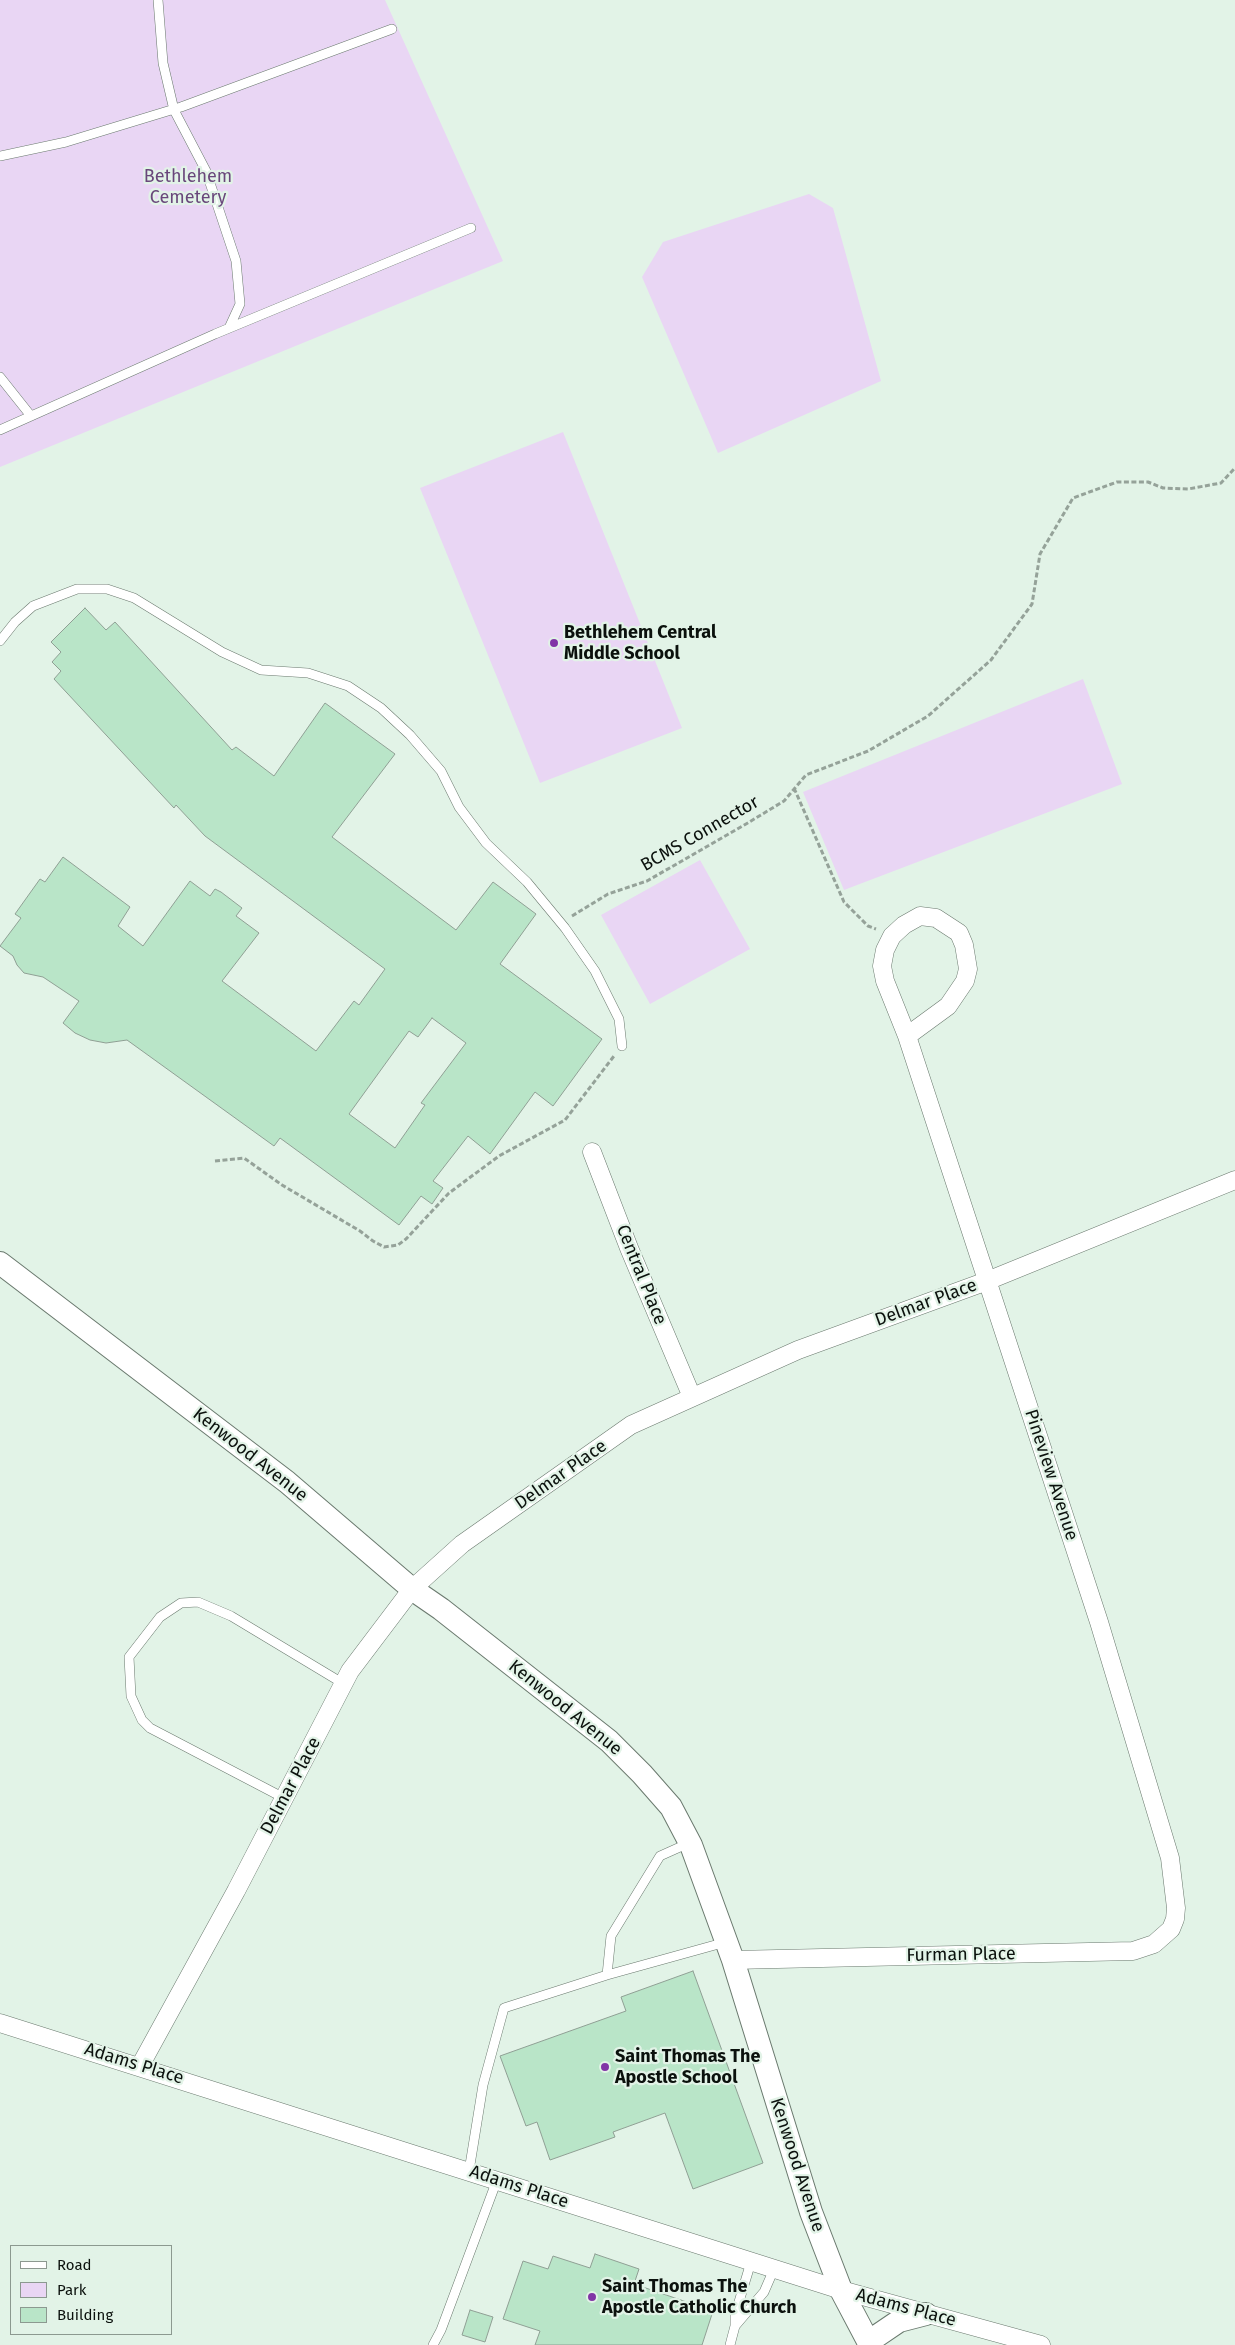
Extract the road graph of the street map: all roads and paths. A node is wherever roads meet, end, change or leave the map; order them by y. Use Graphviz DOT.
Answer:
graph roads {
  1 [pos="158,0"];
  2 [pos="392,30"];
  3 [pos="174,110"];
  4 [pos="0,156"];
  5 [pos="471,228"];
  6 [pos="229,328"];
  7 [pos="0,377"];
  8 [pos="30,416"];
  9 [pos="0,430"];
  10 [pos="1235,468"];
  11 [pos="0,641"];
  12 [pos="794,788"];
  13 [pos="561,923"];
  14 [pos="892,936"];
  15 [pos="907,1036"];
  16 [pos="622,1046"];
  17 [pos="592,1152"];
  18 [pos="215,1161"];
  19 [pos="1235,1180"];
  20 [pos="0,1263"];
  21 [pos="987,1280"];
  22 [pos="692,1397"];
  23 [pos="412,1589"];
  24 [pos="344,1684"];
  25 [pos="284,1798"];
  26 [pos="690,1843"];
  27 [pos="1175,1919"];
  28 [pos="729,1951"];
  29 [pos="607,1975"];
  30 [pos="0,2023"];
  31 [pos="140,2066"];
  32 [pos="469,2171"];
  33 [pos="497,2180"];
  34 [pos="751,2262"];
  35 [pos="774,2269"];
  36 [pos="841,2290"];
  37 [pos="926,2314"];
  38 [pos="735,2326"];
  39 [pos="869,2343"];
  40 [pos="433,2345"];
  41 [pos="730,2345"];
  42 [pos="1041,2345"];
  1 -- 3 [label="lane"];
  2 -- 3 [label="lane"];
  3 -- 4 [label="lane"];
  3 -- 6 [label="lane"];
  5 -- 6 [label="lane"];
  6 -- 8 [label="lane"];
  7 -- 8 [label="lane"];
  8 -- 9 [label="lane"];
  10 -- 12 [label="path, BCMS Connector"];
  11 -- 13 [label="lane"];
  12 -- 13 [label="path, BCMS Connector"];
  12 -- 14 [label="path"];
  13 -- 16 [label="lane"];
  14 -- 15 [label="street, Pineview Avenue"];
  14 -- 15 [label="street"];
  15 -- 21 [label="street, Pineview Avenue"];
  16 -- 18 [label="path"];
  17 -- 22 [label="street, Central Place"];
  19 -- 21 [label="street, Delmar Place"];
  20 -- 23 [label="street, Kenwood Avenue"];
  21 -- 22 [label="street, Delmar Place"];
  21 -- 27 [label="street, Pineview Avenue"];
  22 -- 23 [label="street, Delmar Place"];
  23 -- 24 [label="street, Delmar Place"];
  23 -- 26 [label="street, Kenwood Avenue"];
  24 -- 25 [label="street, Delmar Place"];
  24 -- 25 [label="lane"];
  25 -- 31 [label="street, Delmar Place"];
  26 -- 28 [label="street, Kenwood Avenue"];
  26 -- 29 [label="lane"];
  27 -- 28 [label="street, Furman Place"];
  28 -- 29 [label="lane"];
  28 -- 36 [label="street, Kenwood Avenue"];
  29 -- 32 [label="lane"];
  30 -- 31 [label="street, Adams Place"];
  31 -- 32 [label="street, Adams Place"];
  32 -- 33 [label="street, Adams Place"];
  33 -- 34 [label="street, Adams Place"];
  33 -- 40 [label="lane"];
  34 -- 35 [label="street, Adams Place"];
  34 -- 38 [label="lane"];
  35 -- 36 [label="street, Adams Place"];
  35 -- 38 [label="lane"];
  36 -- 37 [label="street, Adams Place"];
  36 -- 39 [label="street, Kenwood Avenue"];
  37 -- 39 [label="street"];
  37 -- 42 [label="street, Adams Place"];
  38 -- 41 [label="lane"];
}
